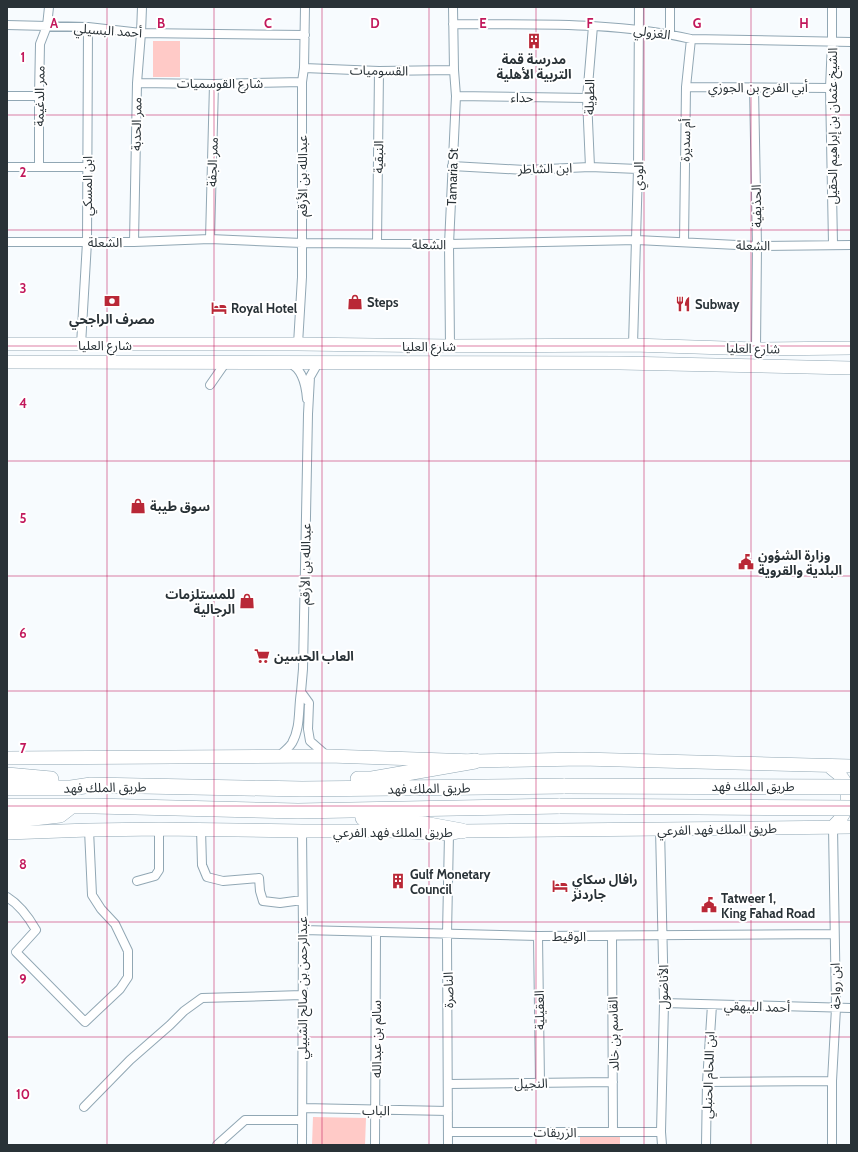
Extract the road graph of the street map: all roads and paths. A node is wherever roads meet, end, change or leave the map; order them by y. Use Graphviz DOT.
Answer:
graph roads {
  1 [pos="49,7"];
  2 [pos="142,7"];
  3 [pos="306,7"];
  4 [pos="453,7"];
  5 [pos="639,7"];
  6 [pos="670,7"];
  7 [pos="832,7"];
  8 [pos="7,24"];
  9 [pos="453,24"];
  10 [pos="47,26"];
  11 [pos="593,26"];
  12 [pos="88,27"];
  13 [pos="640,29"];
  14 [pos="141,33"];
  15 [pos="670,34"];
  16 [pos="305,35"];
  17 [pos="691,39"];
  18 [pos="832,42"];
  19 [pos="851,42"];
  20 [pos="304,68"];
  21 [pos="454,70"];
  22 [pos="379,71"];
  23 [pos="302,82"];
  24 [pos="137,83"];
  25 [pos="214,84"];
  26 [pos="686,87"];
  27 [pos="754,88"];
  28 [pos="830,88"];
  29 [pos="7,96"];
  30 [pos="39,96"];
  31 [pos="456,96"];
  32 [pos="587,98"];
  33 [pos="452,166"];
  34 [pos="7,167"];
  35 [pos="39,167"];
  36 [pos="87,167"];
  37 [pos="590,167"];
  38 [pos="638,169"];
  39 [pos="210,239"];
  40 [pos="637,240"];
  41 [pos="7,242"];
  42 [pos="87,242"];
  43 [pos="134,242"];
  44 [pos="684,242"];
  45 [pos="302,243"];
  46 [pos="377,243"];
  47 [pos="449,244"];
  48 [pos="833,244"];
  49 [pos="851,244"];
  50 [pos="757,246"];
  51 [pos="7,344"];
  52 [pos="298,344"];
  53 [pos="81,345"];
  54 [pos="633,345"];
  55 [pos="450,346"];
  56 [pos="851,348"];
  57 [pos="756,349"];
  58 [pos="7,362"];
  59 [pos="226,362"];
  60 [pos="288,363"];
  61 [pos="318,363"];
  62 [pos="851,368"];
  63 [pos="210,385"];
  64 [pos="308,414"];
  65 [pos="301,692"];
  66 [pos="329,756"];
  67 [pos="278,757"];
  68 [pos="7,758"];
  69 [pos="475,761"];
  70 [pos="829,766"];
  71 [pos="851,766"];
  72 [pos="7,775"];
  73 [pos="91,785"];
  74 [pos="851,786"];
  75 [pos="7,788"];
  76 [pos="302,789"];
  77 [pos="7,806"];
  78 [pos="73,806"];
  79 [pos="851,808"];
  80 [pos="307,811"];
  81 [pos="7,821"];
  82 [pos="159,828"];
  83 [pos="833,828"];
  84 [pos="851,828"];
  85 [pos="202,829"];
  86 [pos="660,829"];
  87 [pos="89,830"];
  88 [pos="302,831"];
  89 [pos="7,833"];
  90 [pos="456,833"];
  91 [pos="137,881"];
  92 [pos="7,896"];
  93 [pos="302,900"];
  94 [pos="303,930"];
  95 [pos="376,932"];
  96 [pos="447,934"];
  97 [pos="834,934"];
  98 [pos="663,935"];
  99 [pos="538,936"];
  100 [pos="612,936"];
  101 [pos="302,995"];
  102 [pos="664,1003"];
  103 [pos="712,1005"];
  104 [pos="836,1008"];
  105 [pos="851,1008"];
  106 [pos="832,1081"];
  107 [pos="613,1082"];
  108 [pos="707,1082"];
  109 [pos="540,1083"];
  110 [pos="449,1084"];
  111 [pos="84,1107"];
  112 [pos="302,1108"];
  113 [pos="375,1110"];
  114 [pos="448,1112"];
  115 [pos="302,1120"];
  116 [pos="449,1132"];
  117 [pos="613,1132"];
  118 [pos="661,1132"];
  119 [pos="217,1145"];
  120 [pos="302,1145"];
  121 [pos="375,1145"];
  122 [pos="448,1145"];
  123 [pos="662,1145"];
  124 [pos="706,1145"];
  125 [pos="832,1145"];
  1 -- 10 [label="street, ممر الدغيمة"];
  2 -- 14 [label="street, ممر الحدبة"];
  3 -- 16 [label="street, عبدالله بن الأرقم"];
  4 -- 9 [label="street, Tamaria St"];
  5 -- 13 [label="street, الودي"];
  6 -- 15 [label="street"];
  7 -- 18 [label="street, الشيخ عثمان بن إبراهيم الحقيل"];
  8 -- 10 [label="street, أحمد البسيلي"];
  9 -- 11 [label="street, الغزولي"];
  9 -- 21 [label="street, Tamaria St"];
  10 -- 12 [label="street, أحمد البسيلي"];
  10 -- 30 [label="street, ممر الدغيمة"];
  11 -- 13 [label="street, الغزولي"];
  11 -- 32 [label="street, الطويلة"];
  12 -- 14 [label="street, أحمد البسيلي"];
  12 -- 36 [label="street, ابن المسكي"];
  13 -- 15 [label="street, الغزولي"];
  13 -- 38 [label="street, الودي"];
  14 -- 16 [label="street, أحمد البسيلي"];
  14 -- 24 [label="street, ممر الحدبة"];
  15 -- 17 [label="street, الغزولي"];
  16 -- 20 [label="street, عبدالله بن الأرقم"];
  17 -- 18 [label="street, الغزولي"];
  17 -- 26 [label="street, أم سديرة"];
  18 -- 19 [label="street, الغزولي"];
  18 -- 28 [label="street, الشيخ عثمان بن إبراهيم الحقيل"];
  20 -- 22 [label="street, القسوميات"];
  20 -- 23 [label="street, عبدالله بن الأرقم"];
  21 -- 22 [label="street, القسوميات"];
  21 -- 31 [label="street, Tamaria St"];
  22 -- 46 [label="street, النبقية"];
  23 -- 25 [label="street, شارع القوسميات"];
  23 -- 45 [label="street, عبدالله بن الأرقم"];
  24 -- 25 [label="street, شارع القوسميات"];
  24 -- 43 [label="street, ممر الحدبة"];
  25 -- 39 [label="street, ممر الجفة"];
  26 -- 27 [label="street, أبي الفرج بن الجوزي"];
  26 -- 44 [label="street, أم سديرة"];
  27 -- 28 [label="street, أبي الفرج بن الجوزي"];
  27 -- 50 [label="street, الحذيفية"];
  28 -- 48 [label="street, الشيخ عثمان بن إبراهيم الحقيل"];
  29 -- 30 [label="street"];
  30 -- 35 [label="street, ممر الدغيمة"];
  31 -- 32 [label="street, حداء"];
  31 -- 33 [label="street, Tamaria St"];
  32 -- 37 [label="street, الطويلة"];
  33 -- 37 [label="street, ابن الشاطر"];
  33 -- 47 [label="street, Tamaria St"];
  34 -- 35 [label="street"];
  35 -- 36 [label="street"];
  36 -- 42 [label="street, ابن المسكي"];
  37 -- 38 [label="street, ابن الشاطر"];
  38 -- 40 [label="street, الودي"];
  39 -- 43 [label="street, الشعلة"];
  39 -- 45 [label="street, الشعلة"];
  40 -- 44 [label="street, الشعلة"];
  40 -- 47 [label="street, الشعلة"];
  40 -- 54 [label="street, الودي"];
  41 -- 42 [label="street, الشعلة"];
  42 -- 43 [label="street, الشعلة"];
  42 -- 53 [label="street, ابن المسكي"];
  44 -- 50 [label="street, الشعلة"];
  45 -- 46 [label="street, الشعلة"];
  45 -- 52 [label="street, عبدالله بن الأرقم"];
  46 -- 47 [label="street, الشعلة"];
  47 -- 55 [label="street, Tamaria St"];
  48 -- 49 [label="street, الشعلة"];
  48 -- 50 [label="street, الشعلة"];
  50 -- 57 [label="street, الحذيفية"];
  51 -- 53 [label="main road, شارع العليا"];
  52 -- 53 [label="main road, شارع العليا"];
  52 -- 55 [label="main road, شارع العليا"];
  54 -- 55 [label="main road, شارع العليا"];
  54 -- 57 [label="main road, شارع العليا"];
  56 -- 57 [label="main road, شارع العليا"];
  58 -- 59 [label="main road, شارع العليا"];
  59 -- 60 [label="main road, شارع العليا"];
  59 -- 63 [label="street"];
  60 -- 61 [label="main road, شارع العليا"];
  60 -- 64 [label="street"];
  61 -- 62 [label="main road, شارع العليا"];
  61 -- 64 [label="street, عبدالله بن الأرقم"];
  64 -- 65 [label="street, عبدالله بن الأرقم"];
  65 -- 66 [label="street"];
  65 -- 67 [label="street, عبدالله بن الأرقم"];
  66 -- 67 [label="main road"];
  66 -- 69 [label="main road"];
  67 -- 68 [label="main road"];
  69 -- 70 [label="main road"];
  69 -- 76 [label="highway"];
  70 -- 71 [label="main road"];
  70 -- 83 [label="main road"];
  72 -- 73 [label="highway"];
  73 -- 75 [label="highway, طريق الملك فهد"];
  73 -- 76 [label="highway, طريق الملك فهد"];
  74 -- 76 [label="highway, طريق الملك فهد, bridge"];
  77 -- 78 [label="highway, طريق الملك فهد"];
  78 -- 80 [label="highway, طريق الملك فهد"];
  78 -- 81 [label="highway"];
  79 -- 80 [label="highway, طريق الملك فهد, bridge"];
  80 -- 90 [label="highway"];
  82 -- 85 [label="main road, طريق الملك فهد الفرعي"];
  82 -- 87 [label="main road, طريق الملك فهد الفرعي"];
  82 -- 91 [label="street"];
  83 -- 84 [label="main road, طريق الملك فهد الفرعي"];
  83 -- 86 [label="main road, طريق الملك فهد الفرعي"];
  83 -- 97 [label="street, ابن رواحة"];
  85 -- 88 [label="main road, طريق الملك فهد الفرعي"];
  85 -- 93 [label="street"];
  86 -- 90 [label="main road, طريق الملك فهد الفرعي"];
  86 -- 98 [label="street, الأناضول"];
  87 -- 89 [label="main road, طريق الملك فهد الفرعي"];
  87 -- 92 [label="street"];
  88 -- 90 [label="main road, طريق الملك فهد الفرعي"];
  88 -- 93 [label="street, عبدالرحمن بن صالح الشبيلي"];
  90 -- 96 [label="street, الناصرة"];
  93 -- 94 [label="street, عبدالرحمن بن صالح الشبيلي"];
  94 -- 95 [label="street, الوقيط"];
  94 -- 101 [label="street, عبدالرحمن بن صالح الشبيلي"];
  95 -- 96 [label="street, الوقيط"];
  95 -- 113 [label="street, سالم بن عبدالله"];
  96 -- 99 [label="street, الوقيط"];
  96 -- 110 [label="street, الناصرة"];
  97 -- 98 [label="street, الوقيط"];
  97 -- 104 [label="street, ابن رواحة"];
  98 -- 100 [label="street, الوقيط"];
  98 -- 102 [label="street, الأناضول"];
  99 -- 100 [label="street, الوقيط"];
  99 -- 109 [label="street, العقيلية"];
  100 -- 107 [label="street, القاسم بن خالد"];
  101 -- 111 [label="street"];
  101 -- 112 [label="street, عبدالرحمن بن صالح الشبيلي"];
  102 -- 103 [label="street, أحمد البيهقي"];
  102 -- 118 [label="street, الأناضول"];
  103 -- 104 [label="street, أحمد البيهقي"];
  103 -- 108 [label="street, ابن اللحام الحنبلي"];
  104 -- 105 [label="street, أحمد البيهقي"];
  104 -- 106 [label="street, ابن رواحة"];
  106 -- 108 [label="street"];
  106 -- 125 [label="street, ابن رواحة"];
  107 -- 109 [label="street, النجيل"];
  107 -- 117 [label="street, القاسم بن خالد"];
  108 -- 124 [label="street, ابن اللحام الحنبلي"];
  109 -- 110 [label="street, النجيل"];
  110 -- 114 [label="street, الناصرة"];
  112 -- 113 [label="street, الباب"];
  112 -- 115 [label="street, عبدالرحمن بن صالح الشبيلي"];
  113 -- 114 [label="street, الباب"];
  113 -- 121 [label="street, سالم بن عبدالله"];
  114 -- 116 [label="street, الناصرة"];
  115 -- 119 [label="street"];
  115 -- 120 [label="street, عبدالرحمن بن صالح الشبيلي"];
  116 -- 117 [label="street, الزريقات"];
  116 -- 122 [label="street, الناصرة"];
  117 -- 118 [label="street, الزريقات"];
  118 -- 123 [label="street, الأناضول"];
}
